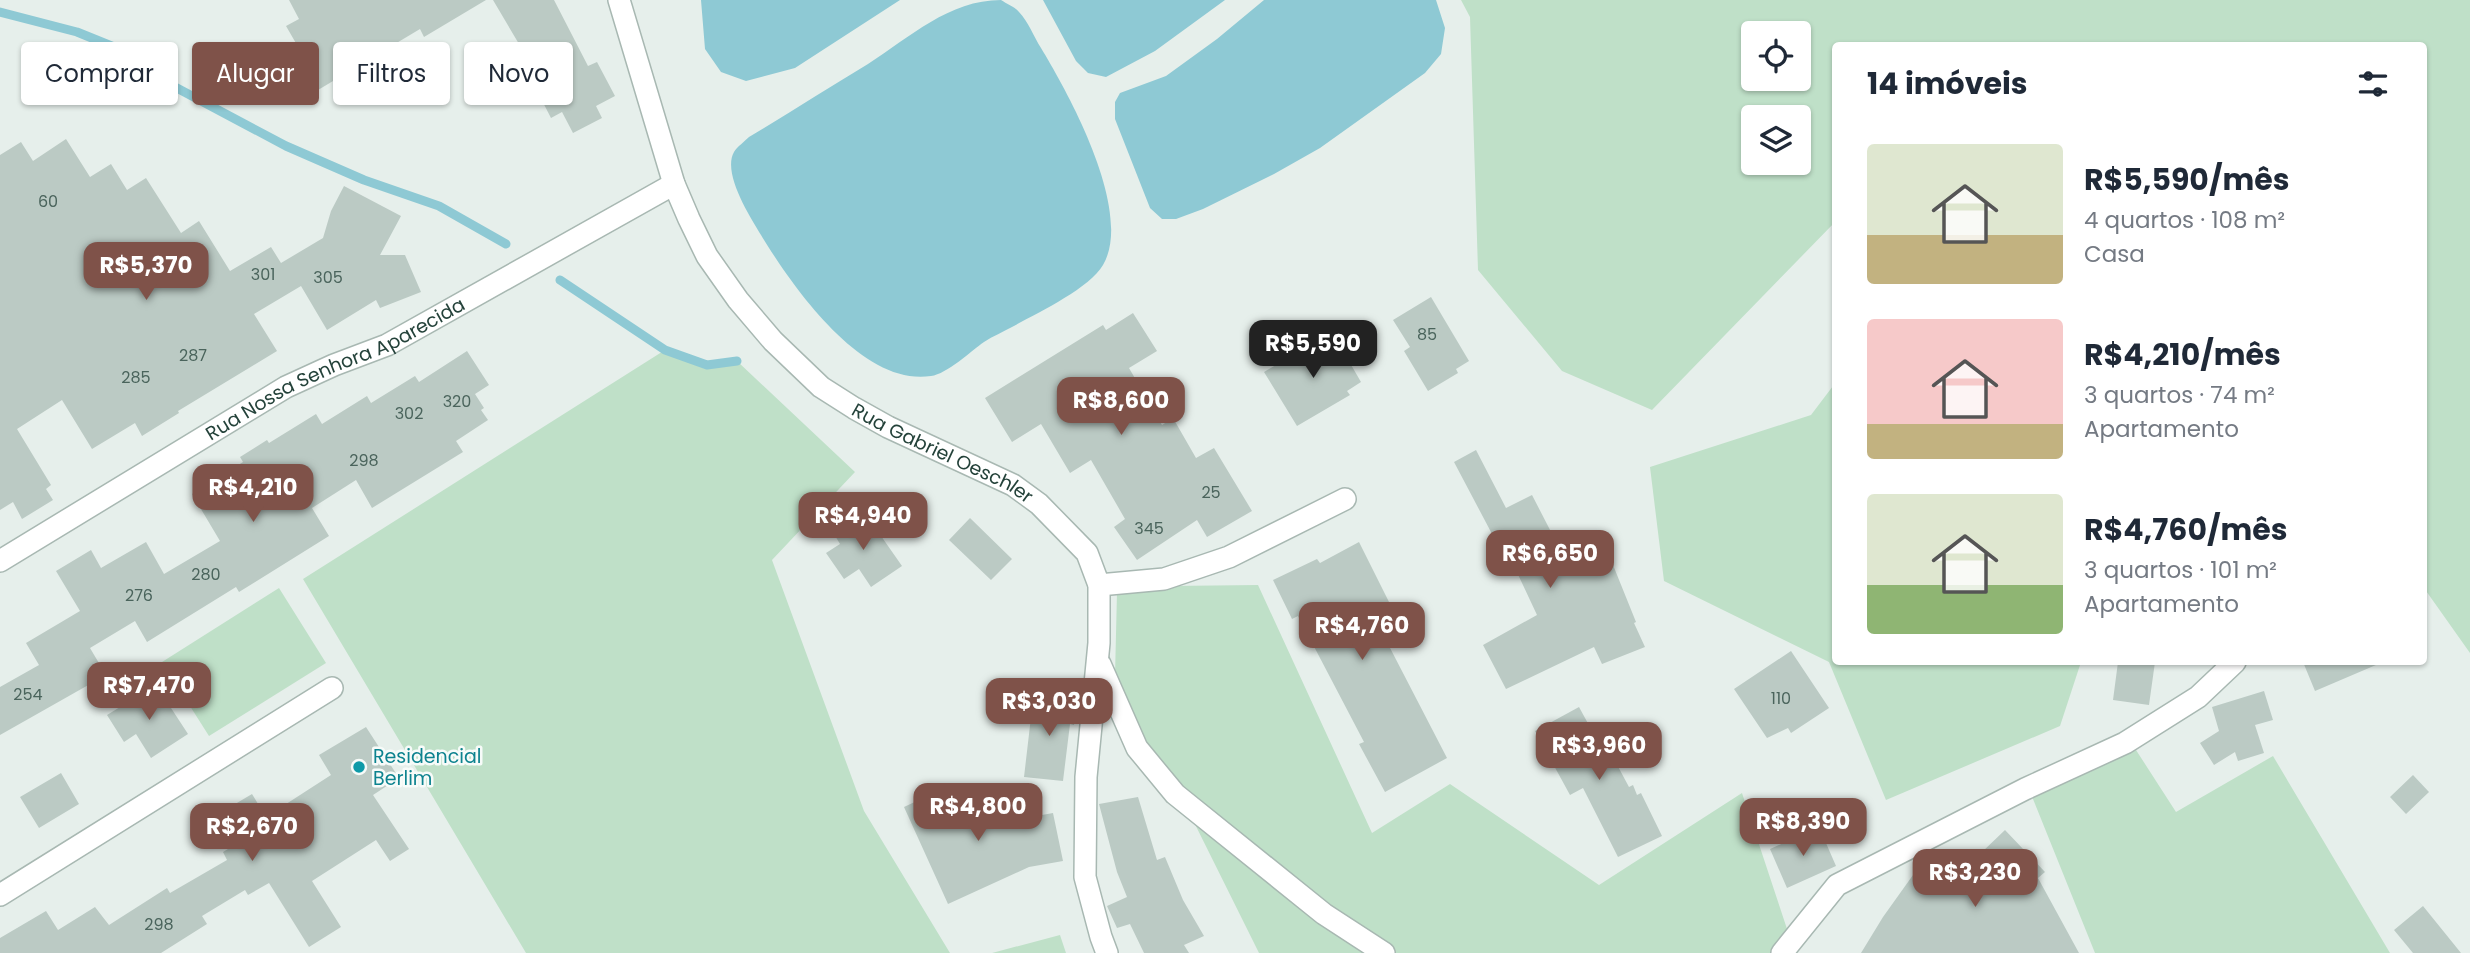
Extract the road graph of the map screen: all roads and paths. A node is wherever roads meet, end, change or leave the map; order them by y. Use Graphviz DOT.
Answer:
graph roads {
  1 [pos="619,0"];
  2 [pos="674,184"];
  3 [pos="1345,499"];
  4 [pos="0,561"];
  5 [pos="1099,585"];
  6 [pos="1099,662"];
  7 [pos="2232,665"];
  8 [pos="332,688"];
  9 [pos="0,895"];
  10 [pos="1107,953"];
  11 [pos="1384,953"];
  12 [pos="1782,953"];
  1 -- 2 [label="street, Rua Gabriel Oeschler"];
  2 -- 4 [label="street, Rua Nossa Senhora Aparecida"];
  2 -- 5 [label="street, Rua Gabriel Oeschler"];
  3 -- 5 [label="street"];
  5 -- 6 [label="street, Rua Gabriel Oeschler"];
  6 -- 10 [label="street, Rua Gabriel Oeschler"];
  6 -- 11 [label="street"];
  7 -- 12 [label="street"];
  8 -- 9 [label="street"];
}
